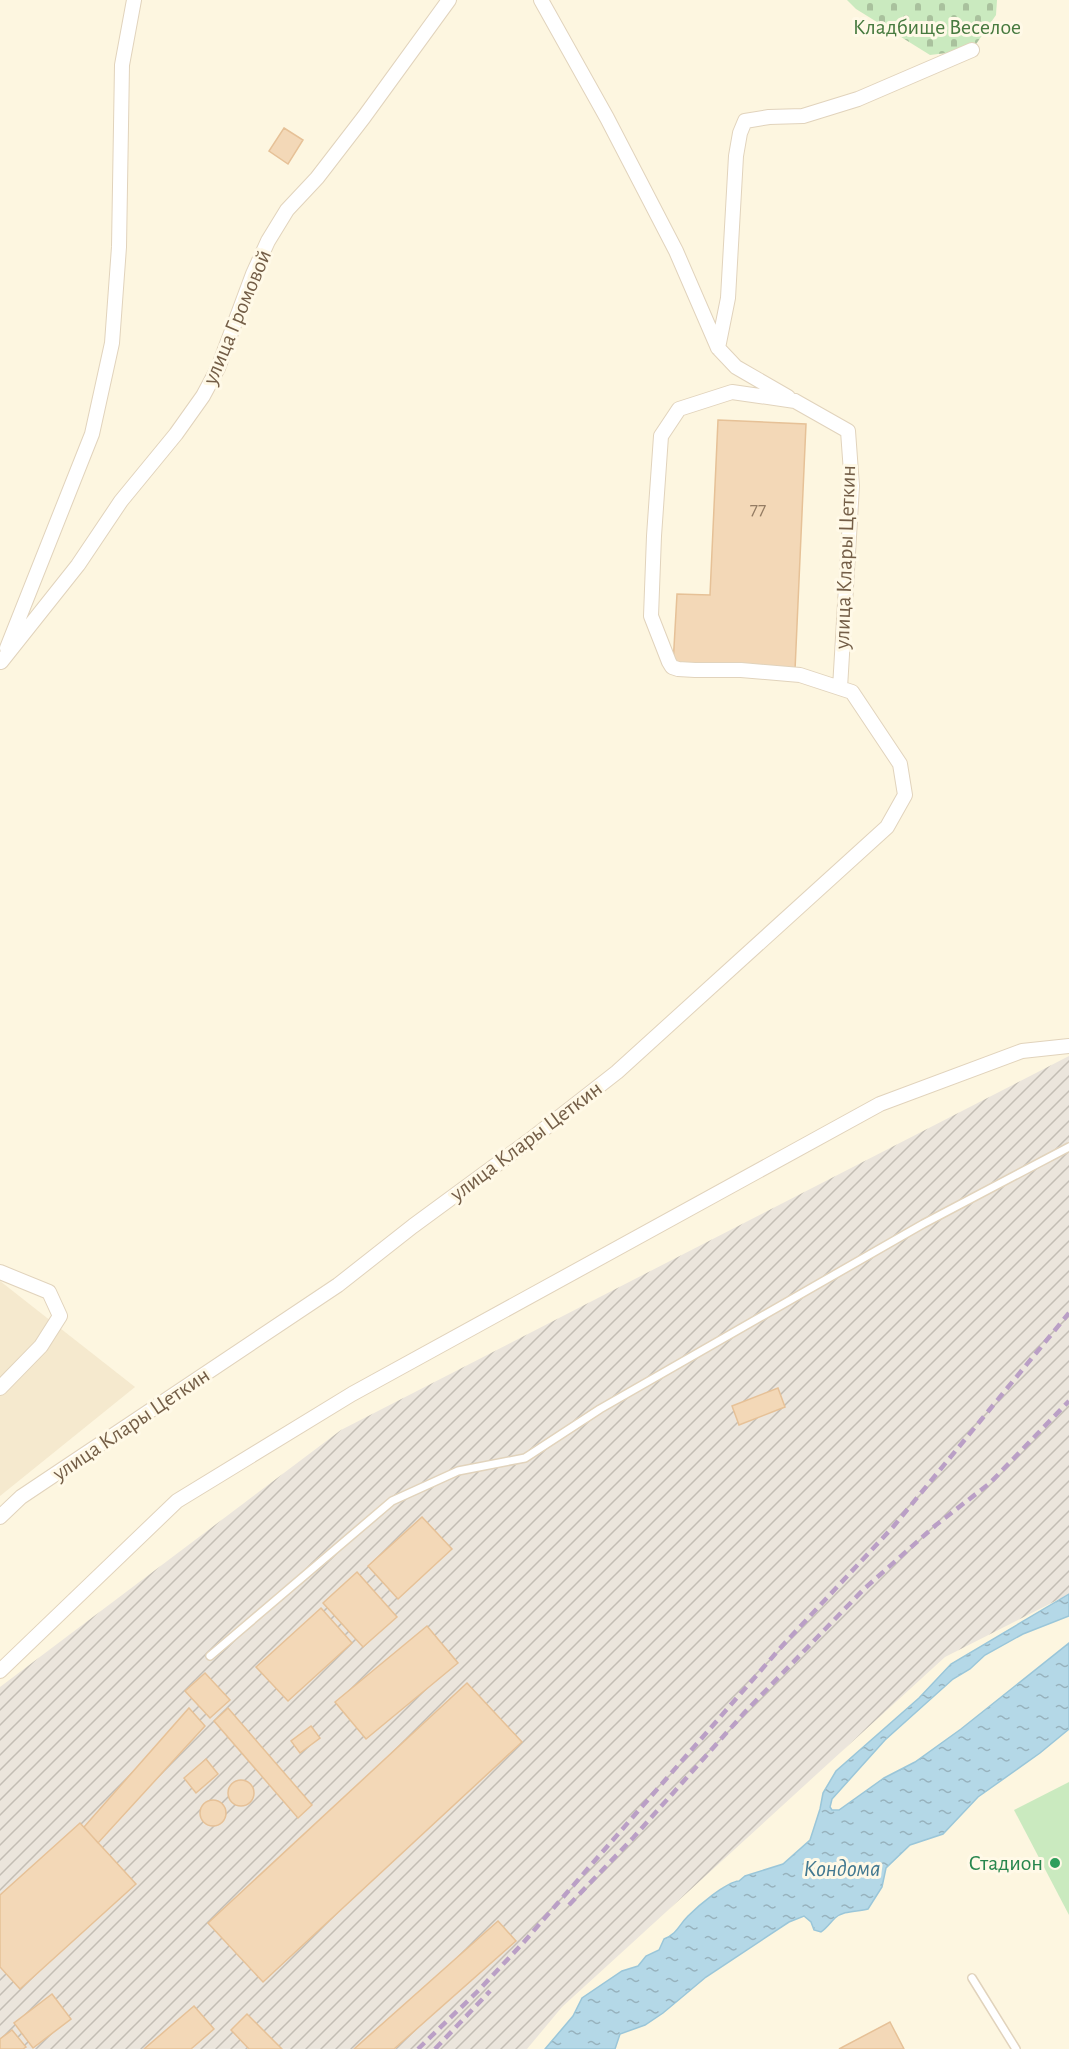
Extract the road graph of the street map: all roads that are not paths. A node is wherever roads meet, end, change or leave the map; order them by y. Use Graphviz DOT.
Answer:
graph roads {
  1 [pos="134,0"];
  2 [pos="449,0"];
  3 [pos="541,0"];
  4 [pos="972,50"];
  5 [pos="718,348"];
  6 [pos="795,401"];
  7 [pos="1,662"];
  8 [pos="840,688"];
  9 [pos="1069,1047"];
  10 [pos="1069,1147"];
  11 [pos="0,1272"];
  12 [pos="0,1388"];
  13 [pos="0,1517"];
  14 [pos="210,1656"];
  15 [pos="0,1671"];
  16 [pos="972,1978"];
  17 [pos="1016,2049"];
  1 -- 7 [label="street"];
  2 -- 7 [label="street, улица Громовой"];
  3 -- 5 [label="street"];
  4 -- 5 [label="street"];
  5 -- 6 [label="street"];
  6 -- 8 [label="street, улица Клары Цеткин"];
  6 -- 8 [label="street, улица Клары Цеткин"];
  8 -- 13 [label="street, улица Клары Цеткин"];
  9 -- 15 [label="street"];
  10 -- 14 [label="lane"];
  11 -- 12 [label="street"];
  16 -- 17 [label="lane"];
}
